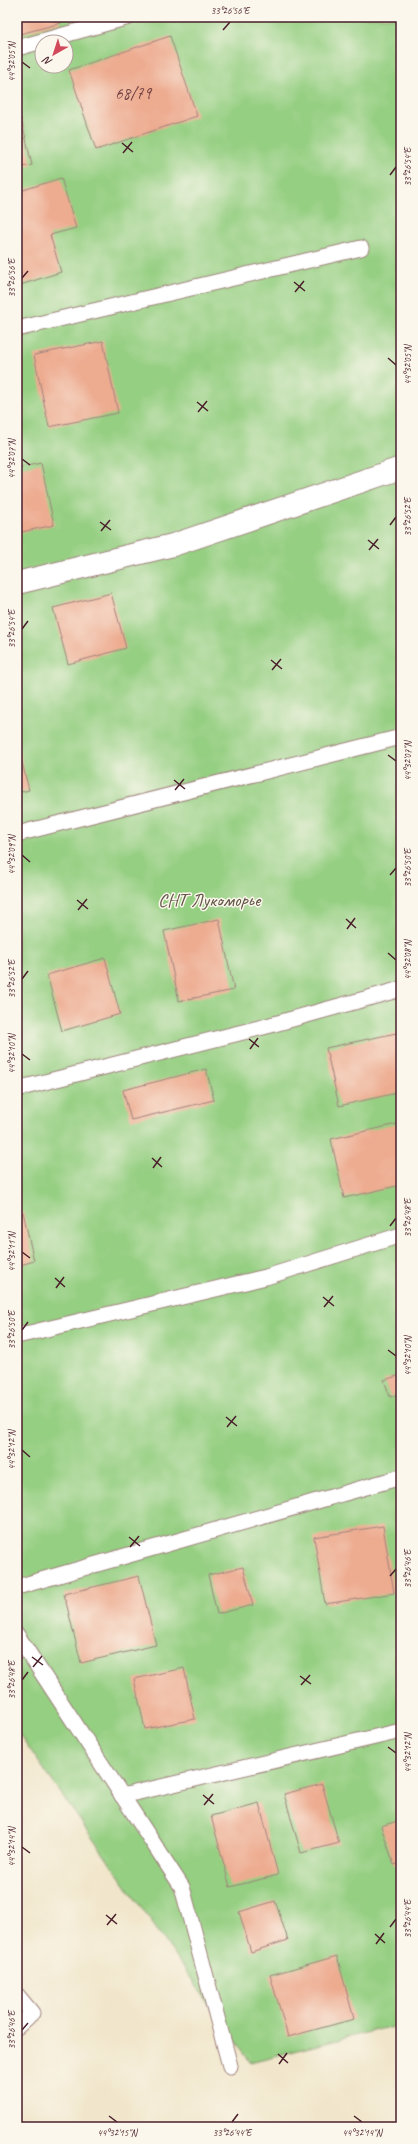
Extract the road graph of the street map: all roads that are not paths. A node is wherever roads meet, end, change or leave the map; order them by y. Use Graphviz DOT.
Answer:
graph roads {
  1 [pos="129,17"];
  2 [pos="17,48"];
  3 [pos="361,248"];
  4 [pos="17,330"];
  5 [pos="401,468"];
  6 [pos="17,583"];
  7 [pos="401,737"];
  8 [pos="17,834"];
  9 [pos="401,989"];
  10 [pos="17,1088"];
  11 [pos="401,1235"];
  12 [pos="17,1336"];
  13 [pos="401,1477"];
  14 [pos="17,1587"];
  15 [pos="17,1635"];
  16 [pos="401,1731"];
  17 [pos="122,1796"];
  18 [pos="17,1995"];
  19 [pos="17,2027"];
  20 [pos="230,2066"];
  1 -- 2 [label="lane"];
  3 -- 4 [label="lane"];
  5 -- 6 [label="street"];
  7 -- 8 [label="lane"];
  9 -- 10 [label="lane"];
  11 -- 12 [label="lane"];
  13 -- 14 [label="lane"];
  15 -- 17 [label="lane"];
  16 -- 17 [label="lane"];
  17 -- 20 [label="lane"];
  18 -- 19 [label="lane"];
}
